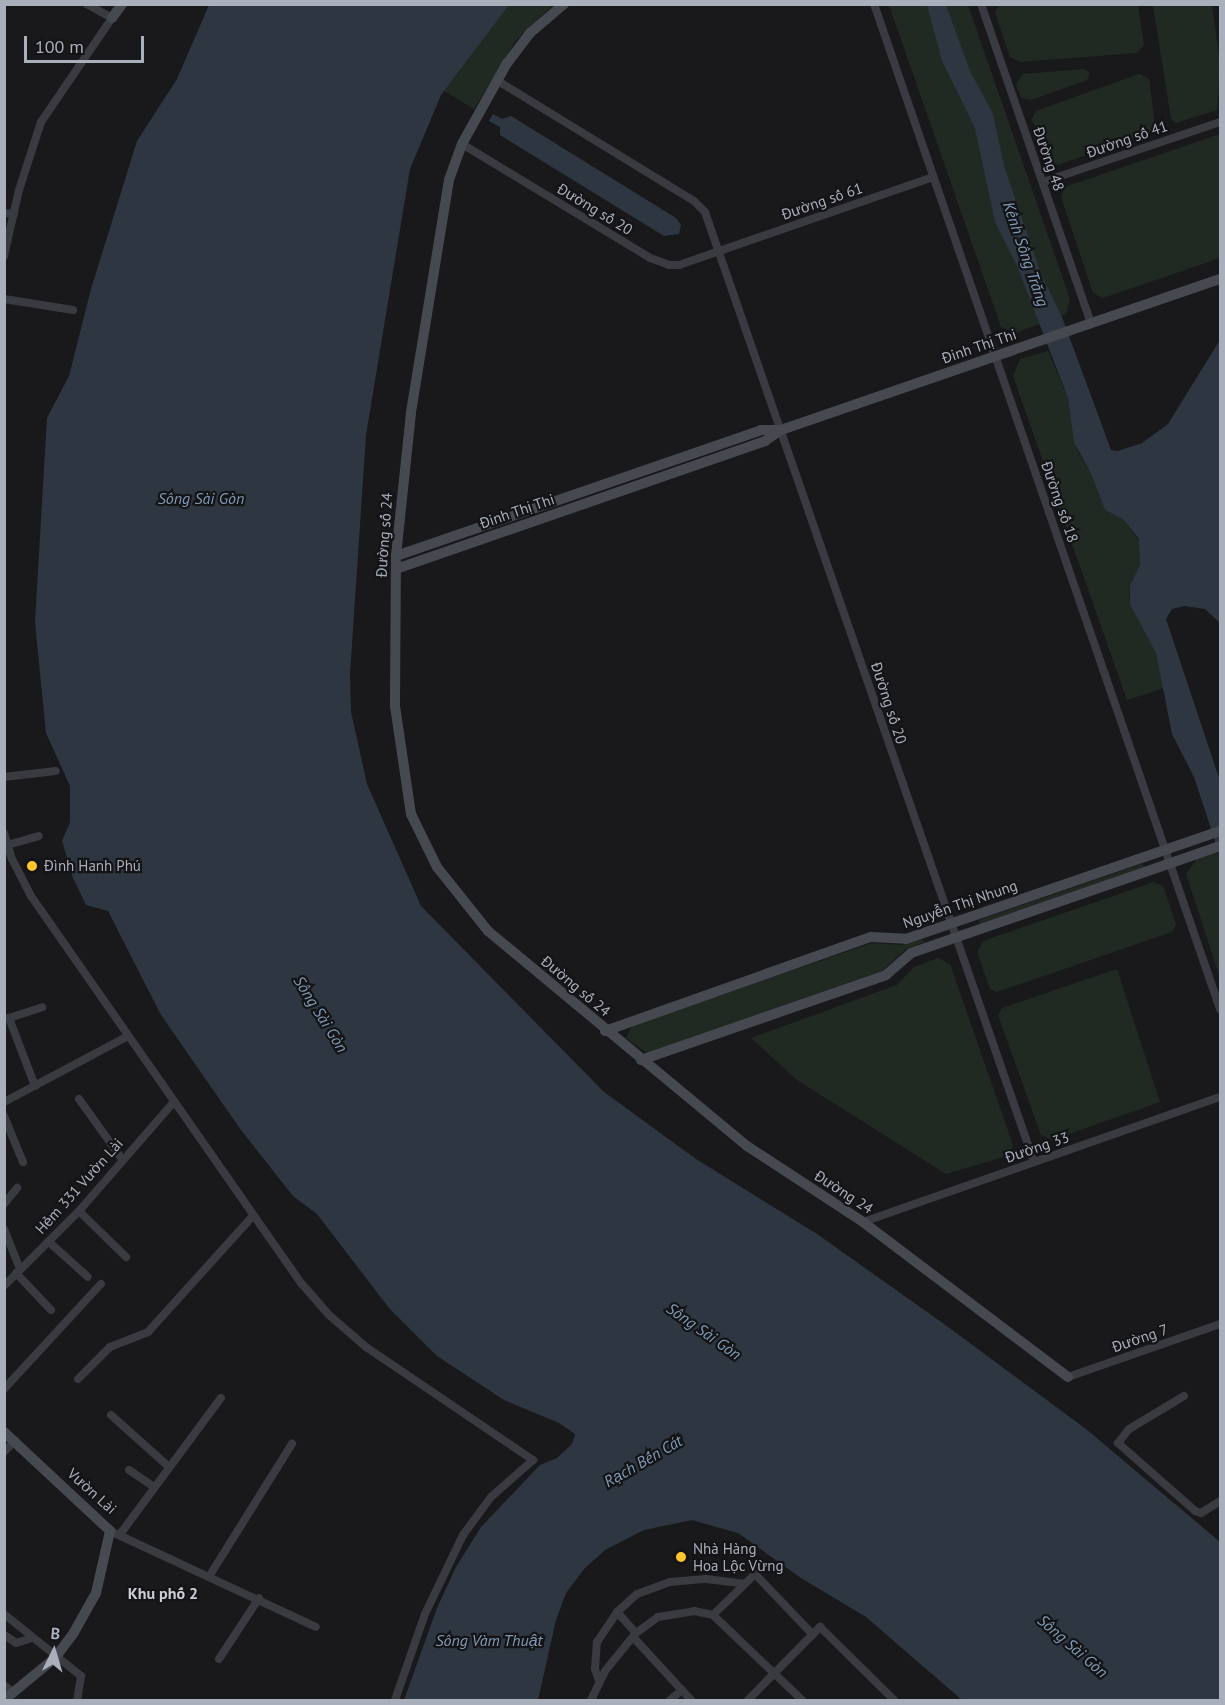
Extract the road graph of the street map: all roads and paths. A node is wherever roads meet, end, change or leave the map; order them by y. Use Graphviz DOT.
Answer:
graph roads {
  1 [pos="87,4"];
  2 [pos="122,4"];
  3 [pos="564,4"];
  4 [pos="874,4"];
  5 [pos="981,4"];
  6 [pos="112,18"];
  7 [pos="498,81"];
  8 [pos="1221,122"];
  9 [pos="462,144"];
  10 [pos="933,177"];
  11 [pos="1043,182"];
  12 [pos="4,213"];
  13 [pos="14,214"];
  14 [pos="720,251"];
  15 [pos="4,256"];
  16 [pos="1221,279"];
  17 [pos="4,299"];
  18 [pos="73,310"];
  19 [pos="1091,322"];
  20 [pos="995,356"];
  21 [pos="781,430"];
  22 [pos="396,556"];
  23 [pos="396,569"];
  24 [pos="56,771"];
  25 [pos="4,777"];
  26 [pos="1221,831"];
  27 [pos="4,833"];
  28 [pos="39,836"];
  29 [pos="6,845"];
  30 [pos="1217,847"];
  31 [pos="1167,849"];
  32 [pos="1172,862"];
  33 [pos="950,923"];
  34 [pos="955,938"];
  35 [pos="42,1007"];
  36 [pos="1221,1009"];
  37 [pos="605,1030"];
  38 [pos="128,1036"];
  39 [pos="641,1060"];
  40 [pos="35,1086"];
  41 [pos="1221,1098"];
  42 [pos="79,1099"];
  43 [pos="4,1102"];
  44 [pos="173,1103"];
  45 [pos="4,1116"];
  46 [pos="122,1159"];
  47 [pos="23,1162"];
  48 [pos="1034,1162"];
  49 [pos="17,1188"];
  50 [pos="4,1204"];
  51 [pos="79,1211"];
  52 [pos="252,1217"];
  53 [pos="863,1222"];
  54 [pos="4,1229"];
  55 [pos="49,1242"];
  56 [pos="126,1257"];
  57 [pos="18,1271"];
  58 [pos="88,1277"];
  59 [pos="101,1284"];
  60 [pos="4,1286"];
  61 [pos="51,1310"];
  62 [pos="1221,1324"];
  63 [pos="1068,1377"];
  64 [pos="78,1379"];
  65 [pos="4,1389"];
  66 [pos="1184,1396"];
  67 [pos="221,1398"];
  68 [pos="111,1415"];
  69 [pos="4,1432"];
  70 [pos="15,1441"];
  71 [pos="292,1444"];
  72 [pos="4,1452"];
  73 [pos="169,1467"];
  74 [pos="129,1470"];
  75 [pos="154,1487"];
  76 [pos="1221,1501"];
  77 [pos="115,1532"];
  78 [pos="210,1575"];
  79 [pos="744,1584"];
  80 [pos="257,1601"];
  81 [pos="617,1612"];
  82 [pos="4,1614"];
  83 [pos="713,1615"];
  84 [pos="316,1627"];
  85 [pos="635,1635"];
  86 [pos="813,1635"];
  87 [pos="6,1636"];
  88 [pos="32,1638"];
  89 [pos="55,1658"];
  90 [pos="219,1659"];
  91 [pos="775,1674"];
  92 [pos="599,1681"];
  93 [pos="4,1685"];
  94 [pos="682,1690"];
  95 [pos="14,1693"];
  96 [pos="4,1700"];
  97 [pos="77,1701"];
  98 [pos="395,1701"];
  99 [pos="591,1701"];
  100 [pos="670,1701"];
  101 [pos="691,1701"];
  102 [pos="748,1701"];
  103 [pos="802,1701"];
  104 [pos="894,1701"];
  1 -- 6 [label="street"];
  2 -- 6 [label="street"];
  3 -- 7 [label="street, Đường số 24"];
  4 -- 10 [label="street, Đường số 18"];
  5 -- 11 [label="street, Đường 48"];
  6 -- 13 [label="street"];
  7 -- 9 [label="street, Đường số 24"];
  7 -- 14 [label="street, Đường số 20"];
  8 -- 11 [label="street, Đường số 41"];
  9 -- 14 [label="street, Đường số 20"];
  9 -- 22 [label="street, Đường số 24"];
  10 -- 14 [label="street, Đường số 61"];
  10 -- 20 [label="street, Đường số 18"];
  11 -- 19 [label="street, Đường 48"];
  12 -- 13 [label="street"];
  13 -- 15 [label="street"];
  14 -- 21 [label="street, Đường số 20"];
  16 -- 19 [label="street, Đinh Thị Thi"];
  17 -- 18 [label="street"];
  19 -- 20 [label="street, Đinh Thị Thi"];
  20 -- 21 [label="street, Đinh Thị Thi"];
  20 -- 31 [label="street, Đường số 18"];
  21 -- 22 [label="street, Đinh Thị Thi"];
  21 -- 23 [label="street, Đinh Thị Thi"];
  21 -- 33 [label="street, Đường số 20"];
  22 -- 23 [label="street, Đường số 24"];
  23 -- 37 [label="street, Đường số 24"];
  24 -- 25 [label="street"];
  26 -- 31 [label="street, Nguyễn Thị Nhung"];
  27 -- 29 [label="street"];
  28 -- 29 [label="street"];
  29 -- 38 [label="street"];
  30 -- 32 [label="street, Nguyễn Thị Nhung"];
  31 -- 32 [label="street, Đường số 18"];
  31 -- 33 [label="street, Nguyễn Thị Nhung"];
  32 -- 34 [label="street, Nguyễn Thị Nhung"];
  32 -- 36 [label="street, Đường số 18"];
  33 -- 34 [label="street, Đường số 20"];
  33 -- 37 [label="street, Nguyễn Thị Nhung"];
  34 -- 39 [label="street, Nguyễn Thị Nhung"];
  34 -- 48 [label="street, Đường số 20"];
  35 -- 40 [label="street"];
  37 -- 39 [label="street, Đường 24"];
  38 -- 40 [label="street"];
  38 -- 44 [label="street"];
  39 -- 53 [label="street, Đường 24"];
  40 -- 43 [label="street"];
  41 -- 48 [label="street, Đường 33"];
  42 -- 46 [label="street"];
  44 -- 46 [label="street, Hẻm 331 Vườn Lài"];
  44 -- 52 [label="street"];
  45 -- 47 [label="street"];
  46 -- 51 [label="street, Hẻm 331 Vườn Lài"];
  48 -- 53 [label="street, Đường 33"];
  49 -- 50 [label="street"];
  51 -- 55 [label="street, Hẻm 331 Vườn Lài"];
  51 -- 56 [label="street"];
  52 -- 64 [label="street"];
  52 -- 98 [label="street"];
  53 -- 63 [label="street, Đường 24"];
  54 -- 57 [label="street"];
  55 -- 57 [label="street, Hẻm 331 Vườn Lài"];
  55 -- 58 [label="street"];
  57 -- 60 [label="street, Hẻm 331 Vườn Lài"];
  57 -- 61 [label="street"];
  59 -- 65 [label="street"];
  62 -- 63 [label="street, Đường 7"];
  66 -- 76 [label="street"];
  67 -- 73 [label="street"];
  68 -- 73 [label="street"];
  69 -- 70 [label="street, Vườn Lài"];
  70 -- 72 [label="street"];
  70 -- 77 [label="street, Vườn Lài"];
  71 -- 78 [label="street"];
  73 -- 75 [label="street"];
  74 -- 75 [label="street"];
  75 -- 77 [label="street"];
  77 -- 78 [label="street"];
  77 -- 89 [label="street, Vườn Lài"];
  78 -- 80 [label="street"];
  79 -- 81 [label="street"];
  79 -- 83 [label="street"];
  79 -- 86 [label="street"];
  80 -- 84 [label="street"];
  80 -- 90 [label="street"];
  81 -- 85 [label="street"];
  81 -- 92 [label="street"];
  82 -- 88 [label="street"];
  83 -- 85 [label="street"];
  83 -- 91 [label="street"];
  85 -- 92 [label="street"];
  85 -- 94 [label="street"];
  86 -- 91 [label="street"];
  86 -- 104 [label="street"];
  87 -- 88 [label="street"];
  88 -- 89 [label="street"];
  89 -- 95 [label="street, Vườn Lài"];
  89 -- 97 [label="street"];
  91 -- 102 [label="street"];
  91 -- 103 [label="street"];
  92 -- 99 [label="street"];
  93 -- 95 [label="street"];
  94 -- 100 [label="street"];
  94 -- 101 [label="street"];
  95 -- 96 [label="street, Vườn Lài"];
}
